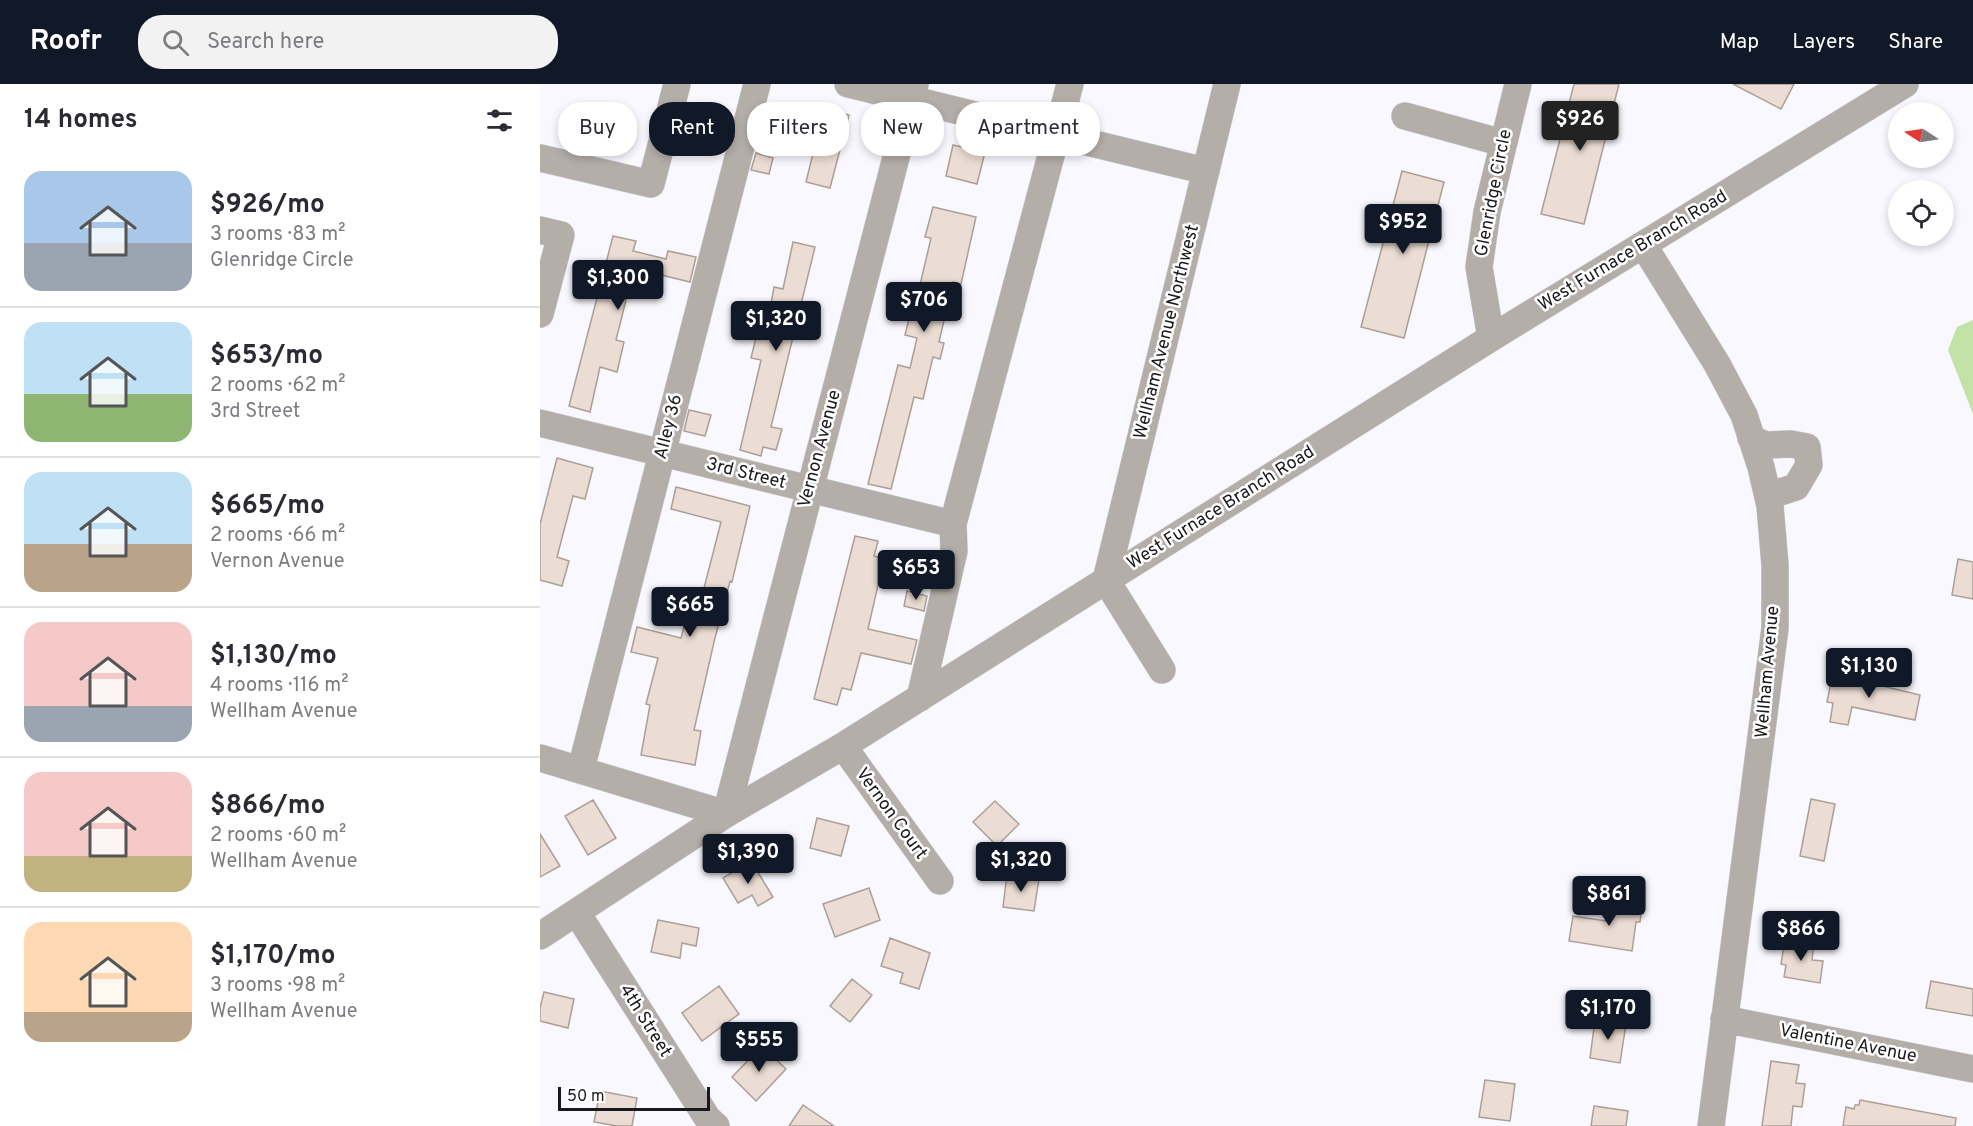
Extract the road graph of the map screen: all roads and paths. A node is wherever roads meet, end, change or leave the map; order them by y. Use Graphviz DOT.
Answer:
graph roads {
  1 [pos="677,84"];
  2 [pos="757,84"];
  3 [pos="848,84"];
  4 [pos="1070,84"];
  5 [pos="1227,84"];
  6 [pos="1518,84"];
  7 [pos="1905,84"];
  8 [pos="1875,91"];
  9 [pos="913,92"];
  10 [pos="1065,102"];
  11 [pos="956,105"];
  12 [pos="1405,116"];
  13 [pos="1503,143"];
  14 [pos="1100,145"];
  15 [pos="1051,156"];
  16 [pos="540,158"];
  17 [pos="1206,171"];
  18 [pos="550,233"];
  19 [pos="1644,246"];
  20 [pos="540,314"];
  21 [pos="1491,338"];
  22 [pos="540,423"];
  23 [pos="1751,438"];
  24 [pos="663,453"];
  25 [pos="810,489"];
  26 [pos="1767,496"];
  27 [pos="953,524"];
  28 [pos="1106,580"];
  29 [pos="1162,670"];
  30 [pos="920,698"];
  31 [pos="843,746"];
  32 [pos="540,758"];
  33 [pos="581,770"];
  34 [pos="726,814"];
  35 [pos="940,881"];
  36 [pos="577,913"];
  37 [pos="540,936"];
  38 [pos="1724,1019"];
  39 [pos="1973,1069"];
  40 [pos="708,1124"];
  41 [pos="1711,1126"];
  1 -- 16 [label="street"];
  2 -- 24 [label="street, Alley 36"];
  3 -- 9 [label="street"];
  4 -- 10 [label="street"];
  5 -- 17 [label="street, Wellham Avenue Northwest"];
  6 -- 13 [label="street, Glenridge Circle"];
  7 -- 8 [label="street, West Furnace Branch Road"];
  8 -- 19 [label="street, West Furnace Branch Road"];
  9 -- 11 [label="street"];
  9 -- 25 [label="street, Vernon Avenue"];
  12 -- 13 [label="street"];
  13 -- 21 [label="street, Glenridge Circle"];
  14 -- 17 [label="street"];
  15 -- 27 [label="street"];
  17 -- 28 [label="street, Wellham Avenue Northwest"];
  18 -- 20 [label="street"];
  19 -- 21 [label="street, West Furnace Branch Road"];
  19 -- 23 [label="street, Wellham Avenue"];
  21 -- 28 [label="street, West Furnace Branch Road"];
  22 -- 24 [label="street, 3rd Street"];
  23 -- 26 [label="street, Wellham Avenue"];
  23 -- 26 [label="street"];
  24 -- 25 [label="street, 3rd Street"];
  24 -- 33 [label="street, Alley 36"];
  25 -- 27 [label="street, 3rd Street"];
  25 -- 34 [label="street, Vernon Avenue"];
  26 -- 38 [label="street, Wellham Avenue"];
  27 -- 30 [label="street"];
  28 -- 29 [label="street"];
  28 -- 30 [label="street, West Furnace Branch Road"];
  30 -- 31 [label="street, West Furnace Branch Road"];
  31 -- 34 [label="street, West Furnace Branch Road"];
  31 -- 35 [label="street, Vernon Court"];
  32 -- 33 [label="street"];
  33 -- 34 [label="street"];
  34 -- 36 [label="street, West Furnace Branch Road"];
  36 -- 37 [label="street, West Furnace Branch Road"];
  36 -- 40 [label="street, 4th Street"];
  38 -- 39 [label="street, Valentine Avenue"];
  38 -- 41 [label="street, Wellham Avenue"];
}
